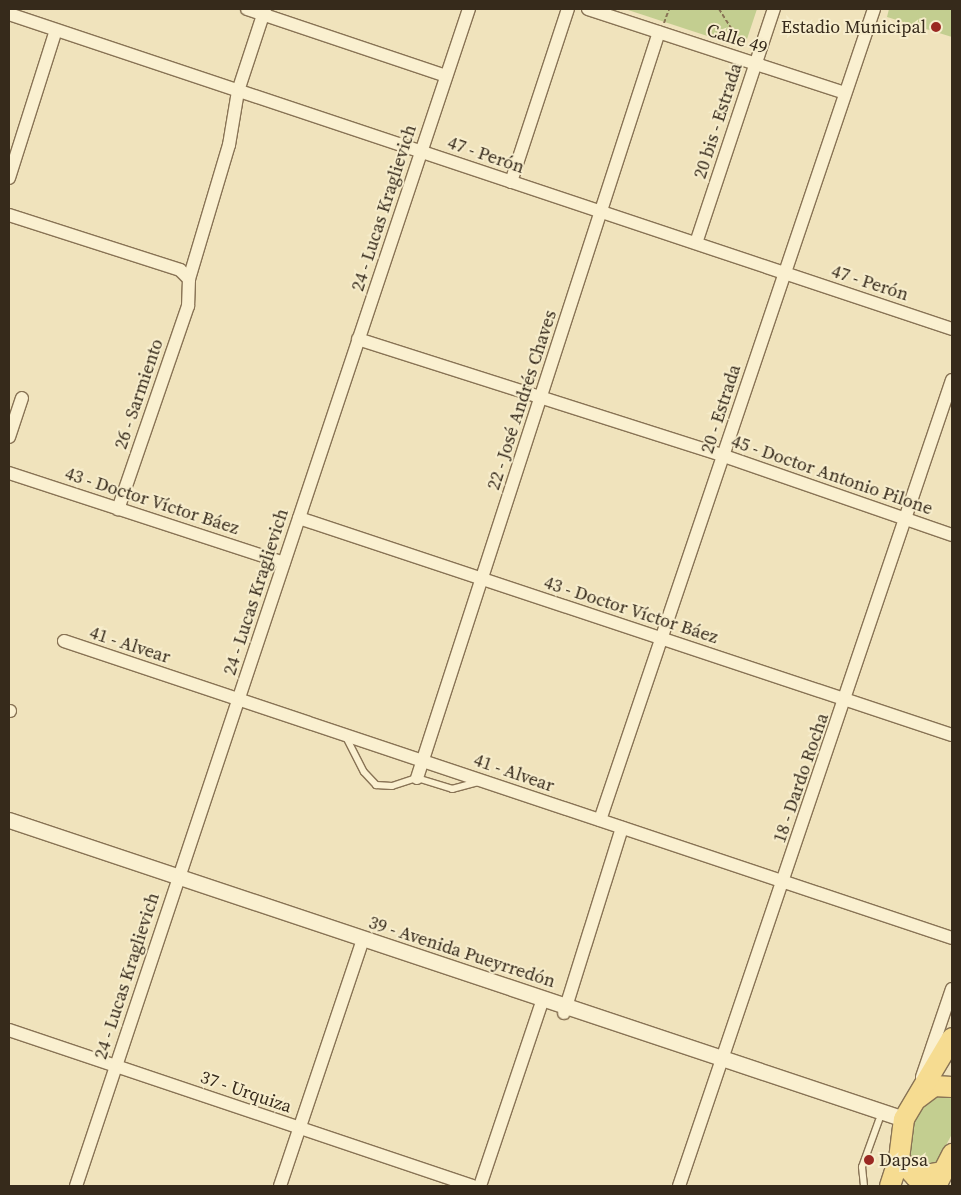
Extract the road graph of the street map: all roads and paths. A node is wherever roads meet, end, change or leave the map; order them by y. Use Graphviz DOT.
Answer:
graph roads {
  1 [pos="247,9"];
  2 [pos="468,9"];
  3 [pos="568,9"];
  4 [pos="588,9"];
  5 [pos="669,9"];
  6 [pos="719,9"];
  7 [pos="774,9"];
  8 [pos="874,9"];
  9 [pos="264,11"];
  10 [pos="9,14"];
  11 [pos="56,30"];
  12 [pos="660,32"];
  13 [pos="744,48"];
  14 [pos="756,64"];
  15 [pos="446,76"];
  16 [pos="238,91"];
  17 [pos="845,93"];
  18 [pos="421,151"];
  19 [pos="9,178"];
  20 [pos="511,182"];
  21 [pos="601,212"];
  22 [pos="9,215"];
  23 [pos="696,243"];
  24 [pos="784,273"];
  25 [pos="190,285"];
  26 [pos="952,329"];
  27 [pos="358,340"];
  28 [pos="952,380"];
  29 [pos="22,398"];
  30 [pos="542,399"];
  31 [pos="9,437"];
  32 [pos="724,456"];
  33 [pos="9,473"];
  34 [pos="118,509"];
  35 [pos="299,518"];
  36 [pos="908,519"];
  37 [pos="952,535"];
  38 [pos="284,563"];
  39 [pos="482,579"];
  40 [pos="661,638"];
  41 [pos="64,641"];
  42 [pos="238,699"];
  43 [pos="847,700"];
  44 [pos="345,735"];
  45 [pos="952,735"];
  46 [pos="422,761"];
  47 [pos="417,778"];
  48 [pos="482,781"];
  49 [pos="9,820"];
  50 [pos="600,820"];
  51 [pos="9,828"];
  52 [pos="622,828"];
  53 [pos="177,881"];
  54 [pos="782,881"];
  55 [pos="952,938"];
  56 [pos="362,943"];
  57 [pos="952,989"];
  58 [pos="542,1002"];
  59 [pos="565,1010"];
  60 [pos="9,1030"];
  61 [pos="952,1038"];
  62 [pos="721,1062"];
  63 [pos="116,1066"];
  64 [pos="952,1087"];
  65 [pos="915,1101"];
  66 [pos="879,1120"];
  67 [pos="902,1123"];
  68 [pos="300,1128"];
  69 [pos="952,1154"];
  70 [pos="899,1159"];
  71 [pos="938,1179"];
  72 [pos="76,1186"];
  73 [pos="280,1186"];
  74 [pos="472,1186"];
  75 [pos="480,1186"];
  76 [pos="679,1186"];
  77 [pos="864,1186"];
  78 [pos="890,1186"];
  1 -- 9 [label="street"];
  2 -- 15 [label="street, 24 - Lucas Kraglievich"];
  3 -- 20 [label="street"];
  4 -- 12 [label="street, Calle 49"];
  5 -- 12 [label="path"];
  6 -- 13 [label="path"];
  7 -- 14 [label="street, 20 bis - Estrada"];
  8 -- 17 [label="street, 20 - Estrada"];
  9 -- 15 [label="street"];
  9 -- 16 [label="street"];
  10 -- 11 [label="street, 47 - Perón"];
  11 -- 16 [label="street, 47 - Perón"];
  11 -- 19 [label="street"];
  12 -- 14 [label="street, Calle 49"];
  12 -- 21 [label="street, 22 - José Andrés Chaves"];
  14 -- 17 [label="street, Calle 49"];
  14 -- 23 [label="street, 20 bis - Estrada"];
  15 -- 18 [label="street, 24 - Lucas Kraglievich"];
  16 -- 18 [label="street, 47 - Perón"];
  16 -- 25 [label="street, 26 - Sarmiento"];
  17 -- 24 [label="street, 20 - Estrada"];
  18 -- 20 [label="street, 47 - Perón"];
  18 -- 27 [label="street, 24 - Lucas Kraglievich"];
  20 -- 21 [label="street, 47 - Perón"];
  21 -- 23 [label="street, 47 - Perón"];
  21 -- 30 [label="street, 22 - José Andrés Chaves"];
  22 -- 25 [label="street"];
  23 -- 24 [label="street, 47 - Perón"];
  24 -- 26 [label="street, 47 - Perón"];
  24 -- 32 [label="street, 20 - Estrada"];
  25 -- 34 [label="street, 26 - Sarmiento"];
  27 -- 30 [label="street, 45 - Doctor Antonio Pilone"];
  27 -- 35 [label="street, 24 - Lucas Kraglievich"];
  28 -- 36 [label="street, 18 - Dardo Rocha"];
  29 -- 31 [label="street"];
  30 -- 32 [label="street, 45 - Doctor Antonio Pilone"];
  30 -- 39 [label="street, 22 - José Andrés Chaves"];
  32 -- 36 [label="street, 45 - Doctor Antonio Pilone"];
  32 -- 40 [label="street, 20 - Estrada"];
  33 -- 34 [label="street, 43 - Doctor Víctor Báez"];
  34 -- 38 [label="street, 43 - Doctor Víctor Báez"];
  35 -- 38 [label="street, 24 - Lucas Kraglievich"];
  35 -- 39 [label="street, 43 - Doctor Víctor Báez"];
  36 -- 37 [label="street, 45 - Doctor Antonio Pilone"];
  36 -- 43 [label="street, 18 - Dardo Rocha"];
  38 -- 42 [label="street, 24 - Lucas Kraglievich"];
  39 -- 40 [label="street, 43 - Doctor Víctor Báez"];
  39 -- 46 [label="street, 22 - José Andrés Chaves"];
  40 -- 43 [label="street, 43 - Doctor Víctor Báez"];
  40 -- 50 [label="street, 20 - Estrada"];
  41 -- 42 [label="street, 41 - Alvear"];
  42 -- 44 [label="street, 41 - Alvear"];
  42 -- 53 [label="street, 24 - Lucas Kraglievich"];
  43 -- 45 [label="street, 43 - Doctor Víctor Báez"];
  43 -- 54 [label="street, 18 - Dardo Rocha"];
  44 -- 46 [label="street, 41 - Alvear"];
  44 -- 47 [label="lane"];
  46 -- 47 [label="street, 22 - José Andrés Chaves"];
  46 -- 48 [label="street, 41 - Alvear"];
  47 -- 48 [label="lane"];
  48 -- 50 [label="street, 41 - Alvear"];
  49 -- 53 [label="street, 39 - Avenida Pueyrredón"];
  50 -- 52 [label="street, 41 - Alvear"];
  51 -- 53 [label="street, 39 - Avenida Pueyrredón"];
  52 -- 54 [label="street, 41 - Alvear"];
  52 -- 59 [label="street"];
  53 -- 56 [label="street, 39 - Avenida Pueyrredón"];
  53 -- 63 [label="street, 24 - Lucas Kraglievich"];
  54 -- 55 [label="street, 41 - Alvear"];
  54 -- 62 [label="street, 18 - Dardo Rocha"];
  56 -- 58 [label="street, 39 - Avenida Pueyrredón"];
  56 -- 68 [label="street"];
  57 -- 65 [label="street"];
  58 -- 59 [label="street, 39 - Avenida Pueyrredón"];
  58 -- 75 [label="street"];
  59 -- 62 [label="street, 39 - Avenida Pueyrredón"];
  60 -- 63 [label="street, 37 - Urquiza"];
  61 -- 65 [label="main road"];
  62 -- 66 [label="street, 39 - Avenida Pueyrredón"];
  62 -- 67 [label="street, 39 - Avenida Pueyrredón"];
  62 -- 76 [label="street, 18 - Dardo Rocha"];
  63 -- 68 [label="street, 37 - Urquiza"];
  63 -- 72 [label="street, 24 - Lucas Kraglievich"];
  64 -- 65 [label="main road"];
  65 -- 67 [label="main road"];
  66 -- 67 [label="street, 39 - Avenida Pueyrredón"];
  66 -- 77 [label="lane"];
  67 -- 70 [label="main road"];
  68 -- 73 [label="street"];
  68 -- 74 [label="street, 37 - Urquiza"];
  69 -- 71 [label="main road"];
  70 -- 71 [label="main road"];
  70 -- 78 [label="main road"];
}
